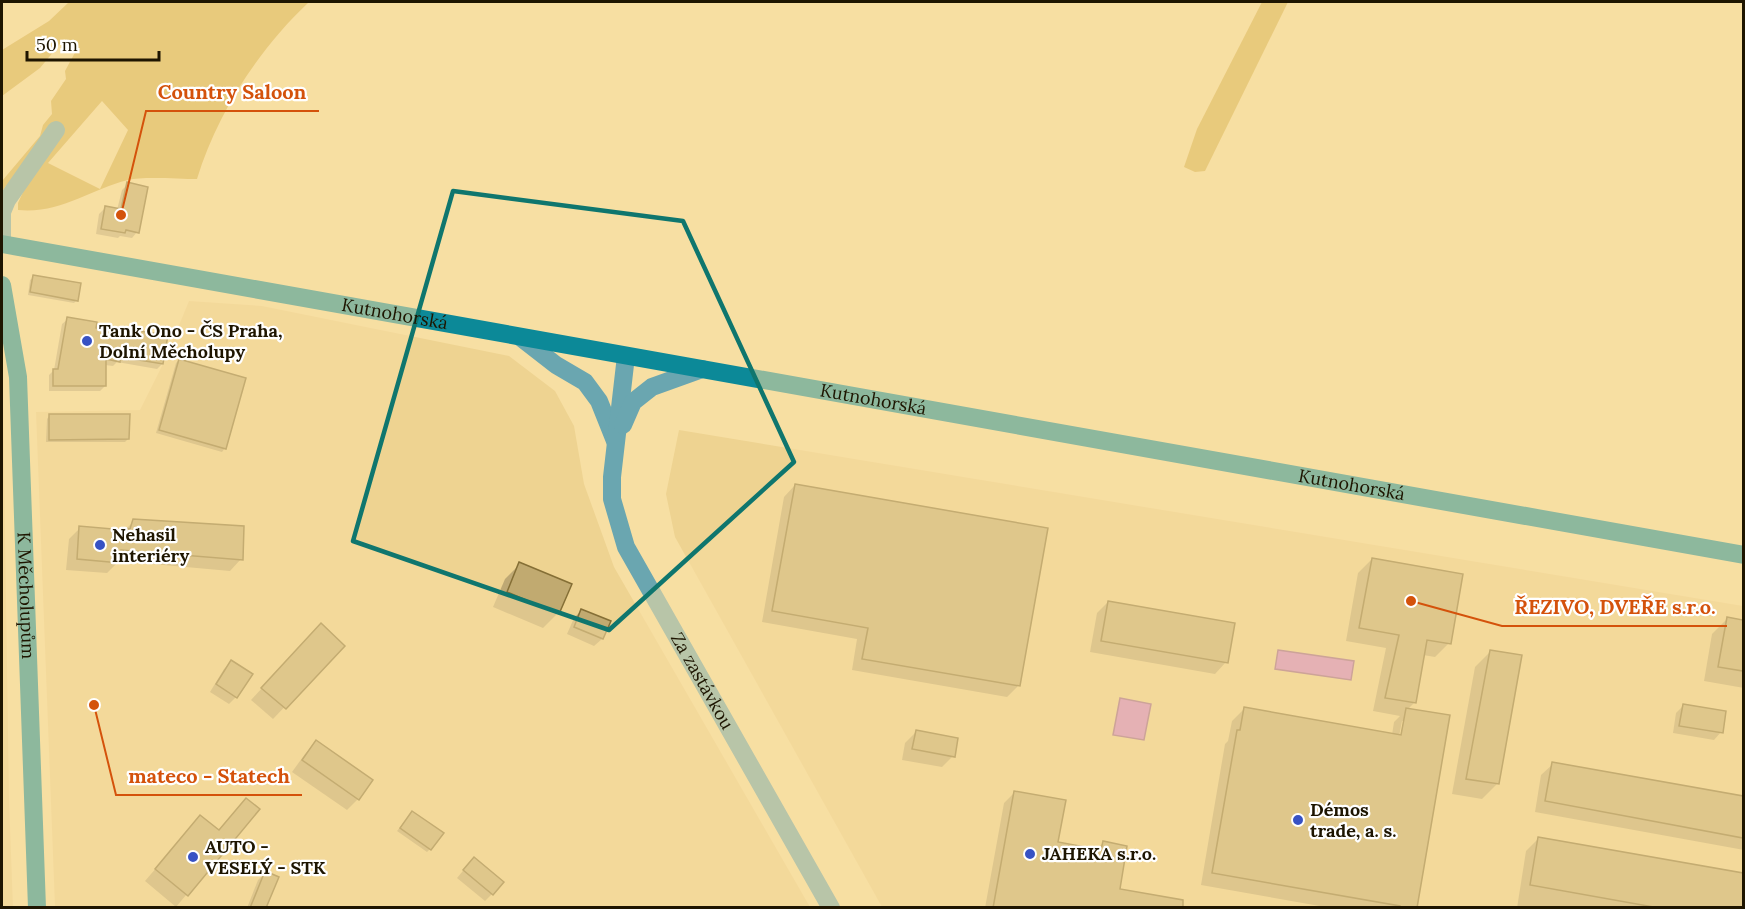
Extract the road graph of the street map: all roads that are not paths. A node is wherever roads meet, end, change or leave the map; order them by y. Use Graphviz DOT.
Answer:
graph roads {
  1 [pos="56,130"];
  2 [pos="2,245"];
  3 [pos="2,285"];
  4 [pos="520,337"];
  5 [pos="626,356"];
  6 [pos="702,369"];
  7 [pos="615,443"];
  8 [pos="1743,555"];
  9 [pos="37,908"];
  10 [pos="831,908"];
  1 -- 2 [label="street"];
  2 -- 4 [label="main road, Kutnohorská"];
  3 -- 9 [label="main road, K Měcholupům"];
  4 -- 5 [label="main road, Kutnohorská"];
  4 -- 7 [label="street, Za zastávkou"];
  5 -- 6 [label="main road, Kutnohorská"];
  5 -- 7 [label="street, Za zastávkou"];
  6 -- 7 [label="street, Za zastávkou"];
  6 -- 8 [label="main road, Kutnohorská"];
  7 -- 10 [label="street, Za zastávkou"];
}
